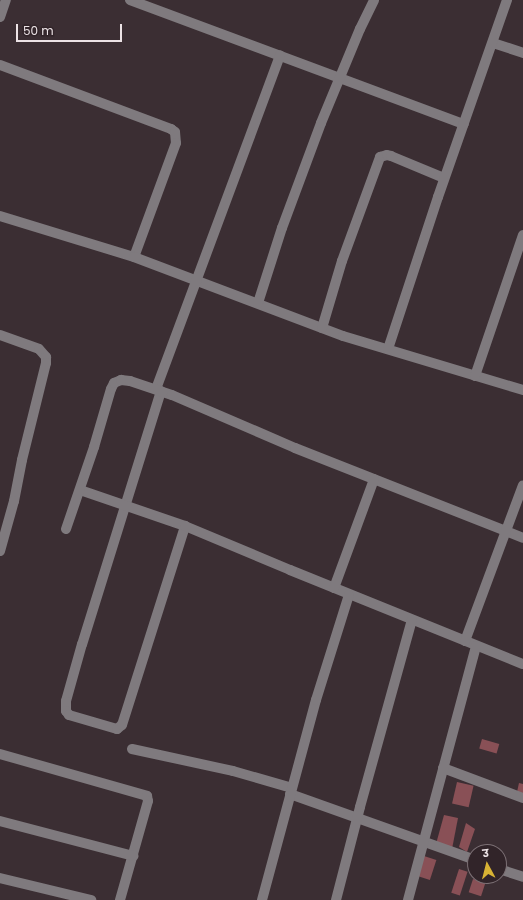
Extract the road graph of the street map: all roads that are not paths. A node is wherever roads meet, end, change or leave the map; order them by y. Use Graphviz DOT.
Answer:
graph roads {
  1 [pos="6,0"];
  2 [pos="130,0"];
  3 [pos="374,0"];
  4 [pos="507,0"];
  5 [pos="0,17"];
  6 [pos="493,42"];
  7 [pos="523,52"];
  8 [pos="280,55"];
  9 [pos="0,65"];
  10 [pos="340,77"];
  11 [pos="464,124"];
  12 [pos="444,178"];
  13 [pos="0,216"];
  14 [pos="523,235"];
  15 [pos="134,257"];
  16 [pos="196,280"];
  17 [pos="258,303"];
  18 [pos="322,328"];
  19 [pos="0,335"];
  20 [pos="388,349"];
  21 [pos="475,376"];
  22 [pos="158,390"];
  23 [pos="523,390"];
  24 [pos="374,479"];
  25 [pos="523,485"];
  26 [pos="80,490"];
  27 [pos="127,506"];
  28 [pos="185,526"];
  29 [pos="66,529"];
  30 [pos="507,532"];
  31 [pos="523,538"];
  32 [pos="0,551"];
  33 [pos="334,588"];
  34 [pos="349,595"];
  35 [pos="412,620"];
  36 [pos="465,641"];
  37 [pos="476,646"];
  38 [pos="523,664"];
  39 [pos="132,749"];
  40 [pos="0,754"];
  41 [pos="443,768"];
  42 [pos="291,791"];
  43 [pos="523,798"];
  44 [pos="357,816"];
  45 [pos="0,821"];
  46 [pos="424,841"];
  47 [pos="133,856"];
  48 [pos="467,857"];
  49 [pos="507,872"];
  50 [pos="523,877"];
  51 [pos="0,878"];
  52 [pos="91,900"];
  53 [pos="120,900"];
  54 [pos="262,900"];
  55 [pos="336,900"];
  56 [pos="408,900"];
  1 -- 5 [label="street"];
  2 -- 8 [label="street"];
  3 -- 10 [label="street"];
  4 -- 6 [label="street"];
  6 -- 7 [label="street"];
  6 -- 11 [label="street"];
  8 -- 10 [label="street"];
  8 -- 16 [label="street"];
  9 -- 15 [label="street"];
  10 -- 11 [label="street"];
  10 -- 17 [label="street"];
  11 -- 12 [label="street"];
  12 -- 18 [label="street"];
  12 -- 20 [label="street"];
  13 -- 15 [label="street"];
  14 -- 21 [label="street"];
  15 -- 16 [label="street"];
  16 -- 17 [label="street"];
  16 -- 22 [label="street"];
  17 -- 18 [label="street"];
  18 -- 20 [label="street"];
  19 -- 32 [label="street"];
  20 -- 21 [label="street"];
  21 -- 23 [label="street"];
  22 -- 24 [label="street"];
  22 -- 26 [label="street"];
  22 -- 27 [label="street"];
  24 -- 30 [label="street"];
  24 -- 33 [label="street"];
  25 -- 30 [label="street"];
  26 -- 27 [label="street"];
  26 -- 29 [label="street"];
  27 -- 28 [label="street"];
  27 -- 28 [label="street"];
  28 -- 33 [label="street"];
  30 -- 31 [label="street"];
  30 -- 36 [label="street"];
  33 -- 34 [label="street"];
  34 -- 35 [label="street"];
  34 -- 42 [label="street"];
  35 -- 36 [label="street"];
  35 -- 44 [label="street"];
  36 -- 37 [label="street"];
  37 -- 38 [label="street"];
  37 -- 41 [label="street"];
  39 -- 42 [label="street"];
  40 -- 47 [label="street"];
  41 -- 43 [label="street"];
  41 -- 46 [label="street"];
  42 -- 44 [label="street"];
  42 -- 54 [label="street"];
  44 -- 46 [label="street"];
  44 -- 55 [label="street"];
  45 -- 47 [label="street"];
  46 -- 48 [label="street"];
  46 -- 56 [label="street"];
  47 -- 53 [label="street"];
  49 -- 50 [label="street"];
  51 -- 52 [label="street"];
}
